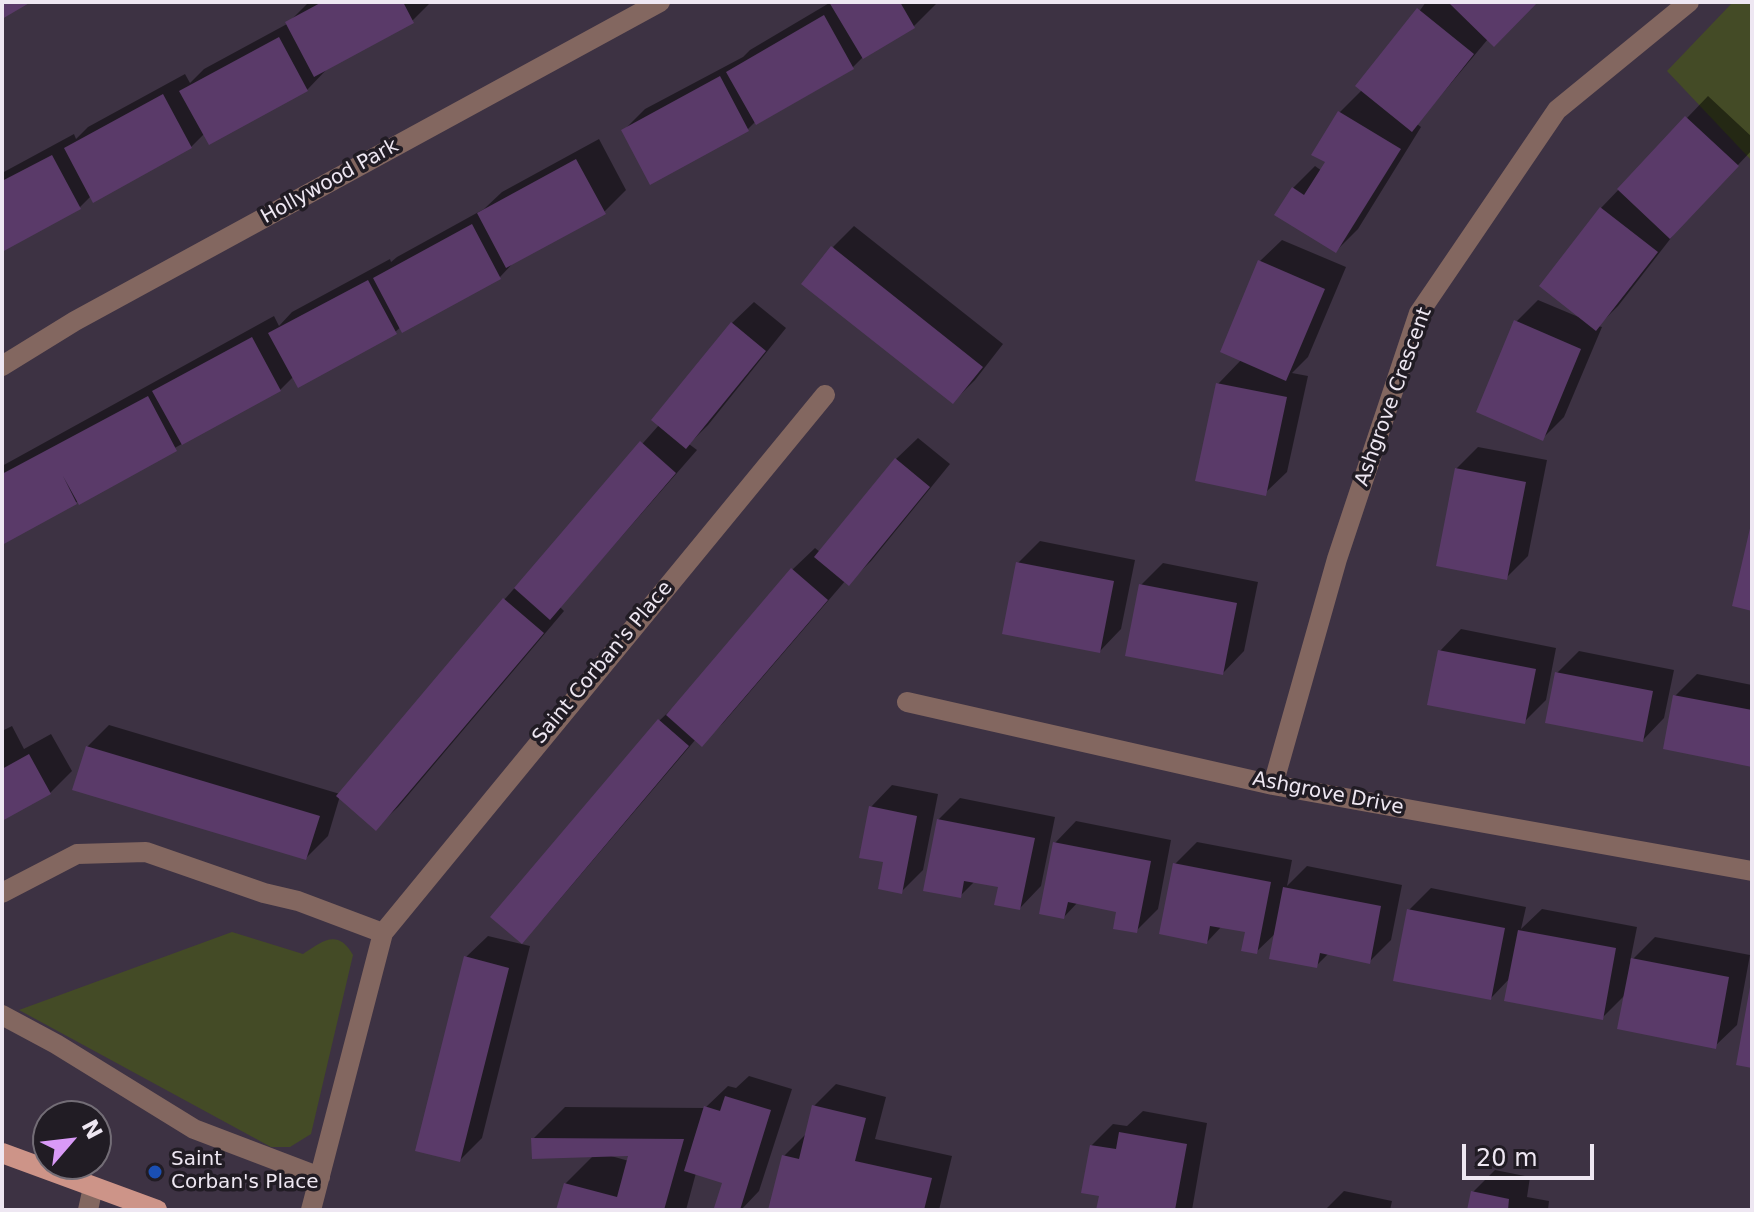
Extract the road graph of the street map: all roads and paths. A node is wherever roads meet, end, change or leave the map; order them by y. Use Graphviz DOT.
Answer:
graph roads {
  1 [pos="660,2"];
  2 [pos="1689,2"];
  3 [pos="2,366"];
  4 [pos="825,395"];
  5 [pos="907,702"];
  6 [pos="1273,785"];
  7 [pos="1752,871"];
  8 [pos="2,893"];
  9 [pos="383,933"];
  10 [pos="2,1015"];
  11 [pos="2,1153"];
  12 [pos="320,1177"];
  13 [pos="93,1187"];
  14 [pos="88,1210"];
  15 [pos="157,1210"];
  16 [pos="311,1210"];
  1 -- 3 [label="street, Hollywood Park"];
  2 -- 6 [label="street, Ashgrove Crescent"];
  4 -- 9 [label="street, Saint Corban's Place"];
  5 -- 6 [label="street, Ashgrove Drive"];
  6 -- 7 [label="street, Ashgrove Drive"];
  8 -- 9 [label="street"];
  9 -- 12 [label="street, Saint Corban's Place"];
  10 -- 12 [label="street"];
  11 -- 13 [label="main road"];
  12 -- 16 [label="street, Saint Corban's Place"];
  13 -- 14 [label="street"];
  13 -- 15 [label="main road"];
}
